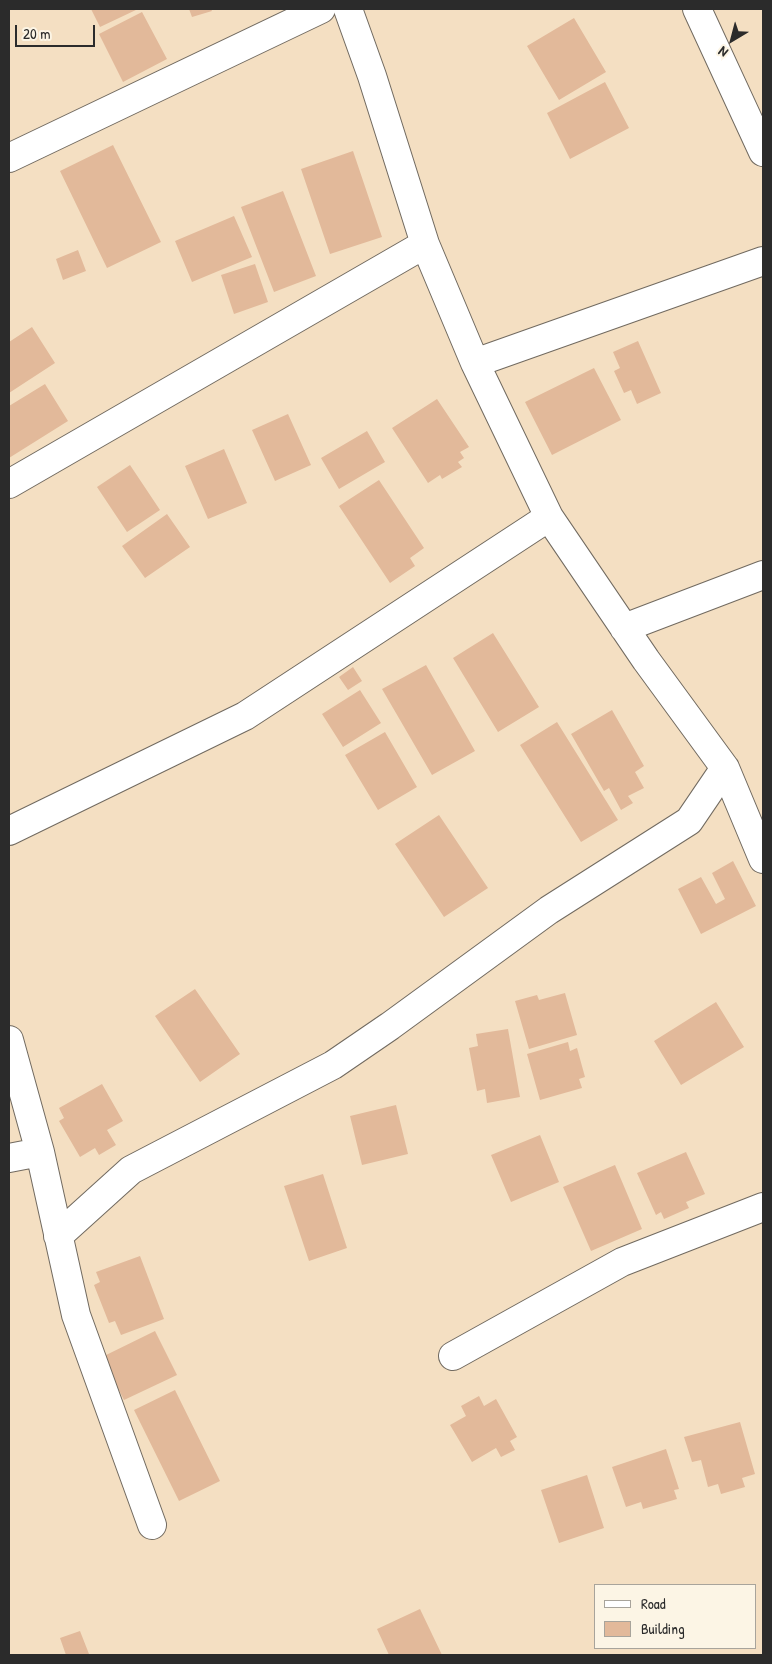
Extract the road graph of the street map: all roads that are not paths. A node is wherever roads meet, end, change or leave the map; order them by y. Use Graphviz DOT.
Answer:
graph roads {
  1 [pos="321,9"];
  2 [pos="348,9"];
  3 [pos="697,9"];
  4 [pos="763,152"];
  5 [pos="9,158"];
  6 [pos="425,244"];
  7 [pos="763,261"];
  8 [pos="475,364"];
  9 [pos="9,484"];
  10 [pos="549,517"];
  11 [pos="763,575"];
  12 [pos="624,628"];
  13 [pos="725,768"];
  14 [pos="9,831"];
  15 [pos="763,859"];
  16 [pos="9,1040"];
  17 [pos="40,1152"];
  18 [pos="9,1158"];
  19 [pos="763,1207"];
  20 [pos="58,1236"];
  21 [pos="453,1356"];
  22 [pos="152,1525"];
  1 -- 5 [label="street"];
  2 -- 6 [label="street"];
  3 -- 4 [label="street"];
  6 -- 8 [label="street"];
  6 -- 9 [label="street"];
  7 -- 8 [label="street"];
  8 -- 10 [label="street"];
  10 -- 12 [label="street"];
  10 -- 14 [label="street"];
  11 -- 12 [label="street"];
  12 -- 13 [label="street"];
  13 -- 15 [label="street"];
  13 -- 20 [label="street"];
  16 -- 17 [label="street"];
  17 -- 18 [label="street"];
  17 -- 20 [label="street"];
  19 -- 21 [label="street"];
  20 -- 22 [label="street"];
}
